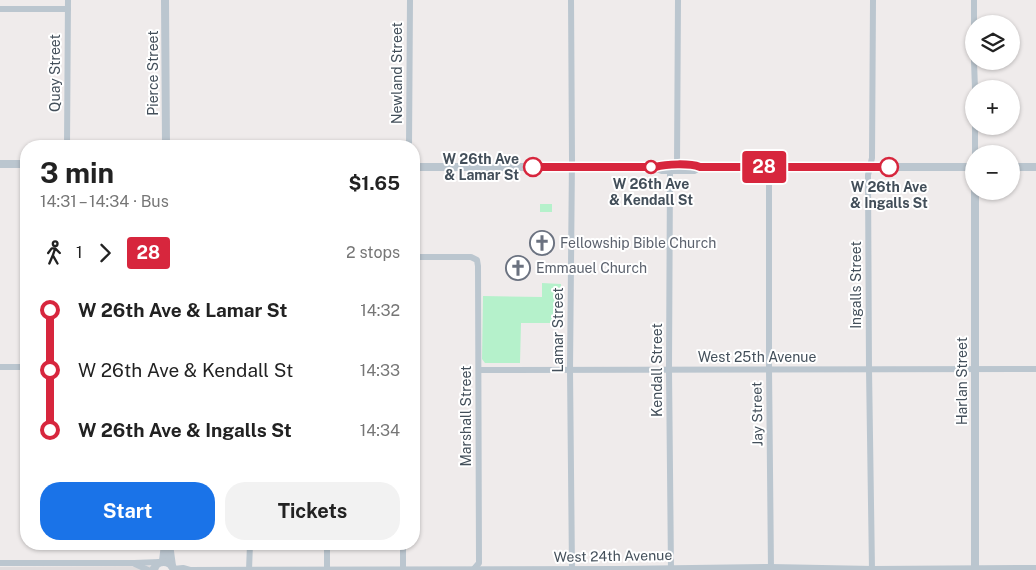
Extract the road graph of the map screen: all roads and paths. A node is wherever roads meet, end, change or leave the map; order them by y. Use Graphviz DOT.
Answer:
graph roads {
  1 [pos="68,0"];
  2 [pos="165,0"];
  3 [pos="410,0"];
  4 [pos="571,0"];
  5 [pos="678,0"];
  6 [pos="873,0"];
  7 [pos="974,0"];
  8 [pos="68,8"];
  9 [pos="0,9"];
  10 [pos="974,15"];
  11 [pos="68,140"];
  12 [pos="166,140"];
  13 [pos="409,140"];
  14 [pos="0,164"];
  15 [pos="20,164"];
  16 [pos="677,165"];
  17 [pos="420,167"];
  18 [pos="571,167"];
  19 [pos="655,167"];
  20 [pos="700,167"];
  21 [pos="769,167"];
  22 [pos="870,167"];
  23 [pos="965,167"];
  24 [pos="1020,167"];
  25 [pos="1036,167"];
  26 [pos="670,170"];
  27 [pos="974,200"];
  28 [pos="420,257"];
  29 [pos="0,367"];
  30 [pos="20,367"];
  31 [pos="769,369"];
  32 [pos="869,369"];
  33 [pos="974,369"];
  34 [pos="1036,369"];
  35 [pos="479,370"];
  36 [pos="570,370"];
  37 [pos="669,370"];
  38 [pos="164,550"];
  39 [pos="170,550"];
  40 [pos="250,550"];
  41 [pos="326,550"];
  42 [pos="403,550"];
  43 [pos="162,562"];
  44 [pos="0,563"];
  45 [pos="134,563"];
  46 [pos="173,568"];
  47 [pos="1036,568"];
  48 [pos="327,569"];
  49 [pos="403,569"];
  50 [pos="671,569"];
  51 [pos="771,569"];
  52 [pos="872,569"];
  53 [pos="975,569"];
  54 [pos="148,570"];
  55 [pos="154,570"];
  56 [pos="190,570"];
  57 [pos="250,570"];
  58 [pos="473,570"];
  59 [pos="572,570"];
  1 -- 8 [label="street, Quay Street"];
  2 -- 12 [label="street, Pierce Street"];
  3 -- 13 [label="street, Newland Street"];
  4 -- 18 [label="street, Lamar Street"];
  5 -- 16 [label="street"];
  6 -- 22 [label="street, Ingalls Street"];
  7 -- 10 [label="street"];
  8 -- 9 [label="street"];
  8 -- 11 [label="street, Quay Street"];
  14 -- 15 [label="street"];
  16 -- 19 [label="street"];
  16 -- 20 [label="street"];
  17 -- 18 [label="street"];
  18 -- 19 [label="street"];
  18 -- 36 [label="street, Lamar Street"];
  19 -- 26 [label="street"];
  20 -- 21 [label="street"];
  20 -- 26 [label="street"];
  21 -- 22 [label="street"];
  21 -- 31 [label="street, Jay Street"];
  22 -- 23 [label="street"];
  22 -- 32 [label="street, Ingalls Street"];
  24 -- 25 [label="street"];
  26 -- 37 [label="street, Kendall Street"];
  27 -- 33 [label="street, Harlan Street"];
  28 -- 35 [label="street, Marshall Street"];
  29 -- 30 [label="street"];
  31 -- 32 [label="street, West 25th Avenue"];
  31 -- 37 [label="street, West 25th Avenue"];
  31 -- 51 [label="street, Jay Street"];
  32 -- 33 [label="street, West 25th Avenue"];
  32 -- 52 [label="street, Ingalls Street"];
  33 -- 34 [label="street, West 25th Avenue"];
  33 -- 53 [label="street, Harlan Street"];
  35 -- 36 [label="street, West 25th Avenue"];
  35 -- 58 [label="street, Marshall Street"];
  36 -- 37 [label="street, West 25th Avenue"];
  36 -- 59 [label="street, Lamar Street"];
  37 -- 50 [label="street, Kendall Street"];
  38 -- 43 [label="street"];
  39 -- 46 [label="street"];
  40 -- 57 [label="street"];
  41 -- 48 [label="street"];
  42 -- 49 [label="street"];
  43 -- 45 [label="street"];
  43 -- 46 [label="street"];
  43 -- 55 [label="street"];
  44 -- 45 [label="street"];
  45 -- 54 [label="street"];
  46 -- 56 [label="street, West 24th Avenue"];
  47 -- 53 [label="street, West 24th Avenue"];
  48 -- 49 [label="street, West 24th Avenue"];
  48 -- 57 [label="street, West 24th Avenue"];
  49 -- 58 [label="street, West 24th Avenue"];
  50 -- 51 [label="street, West 24th Avenue"];
  50 -- 59 [label="street, West 24th Avenue"];
  51 -- 52 [label="street, West 24th Avenue"];
  52 -- 53 [label="street, West 24th Avenue"];
  56 -- 57 [label="street, West 24th Avenue"];
  58 -- 59 [label="street, West 24th Avenue"];
}
